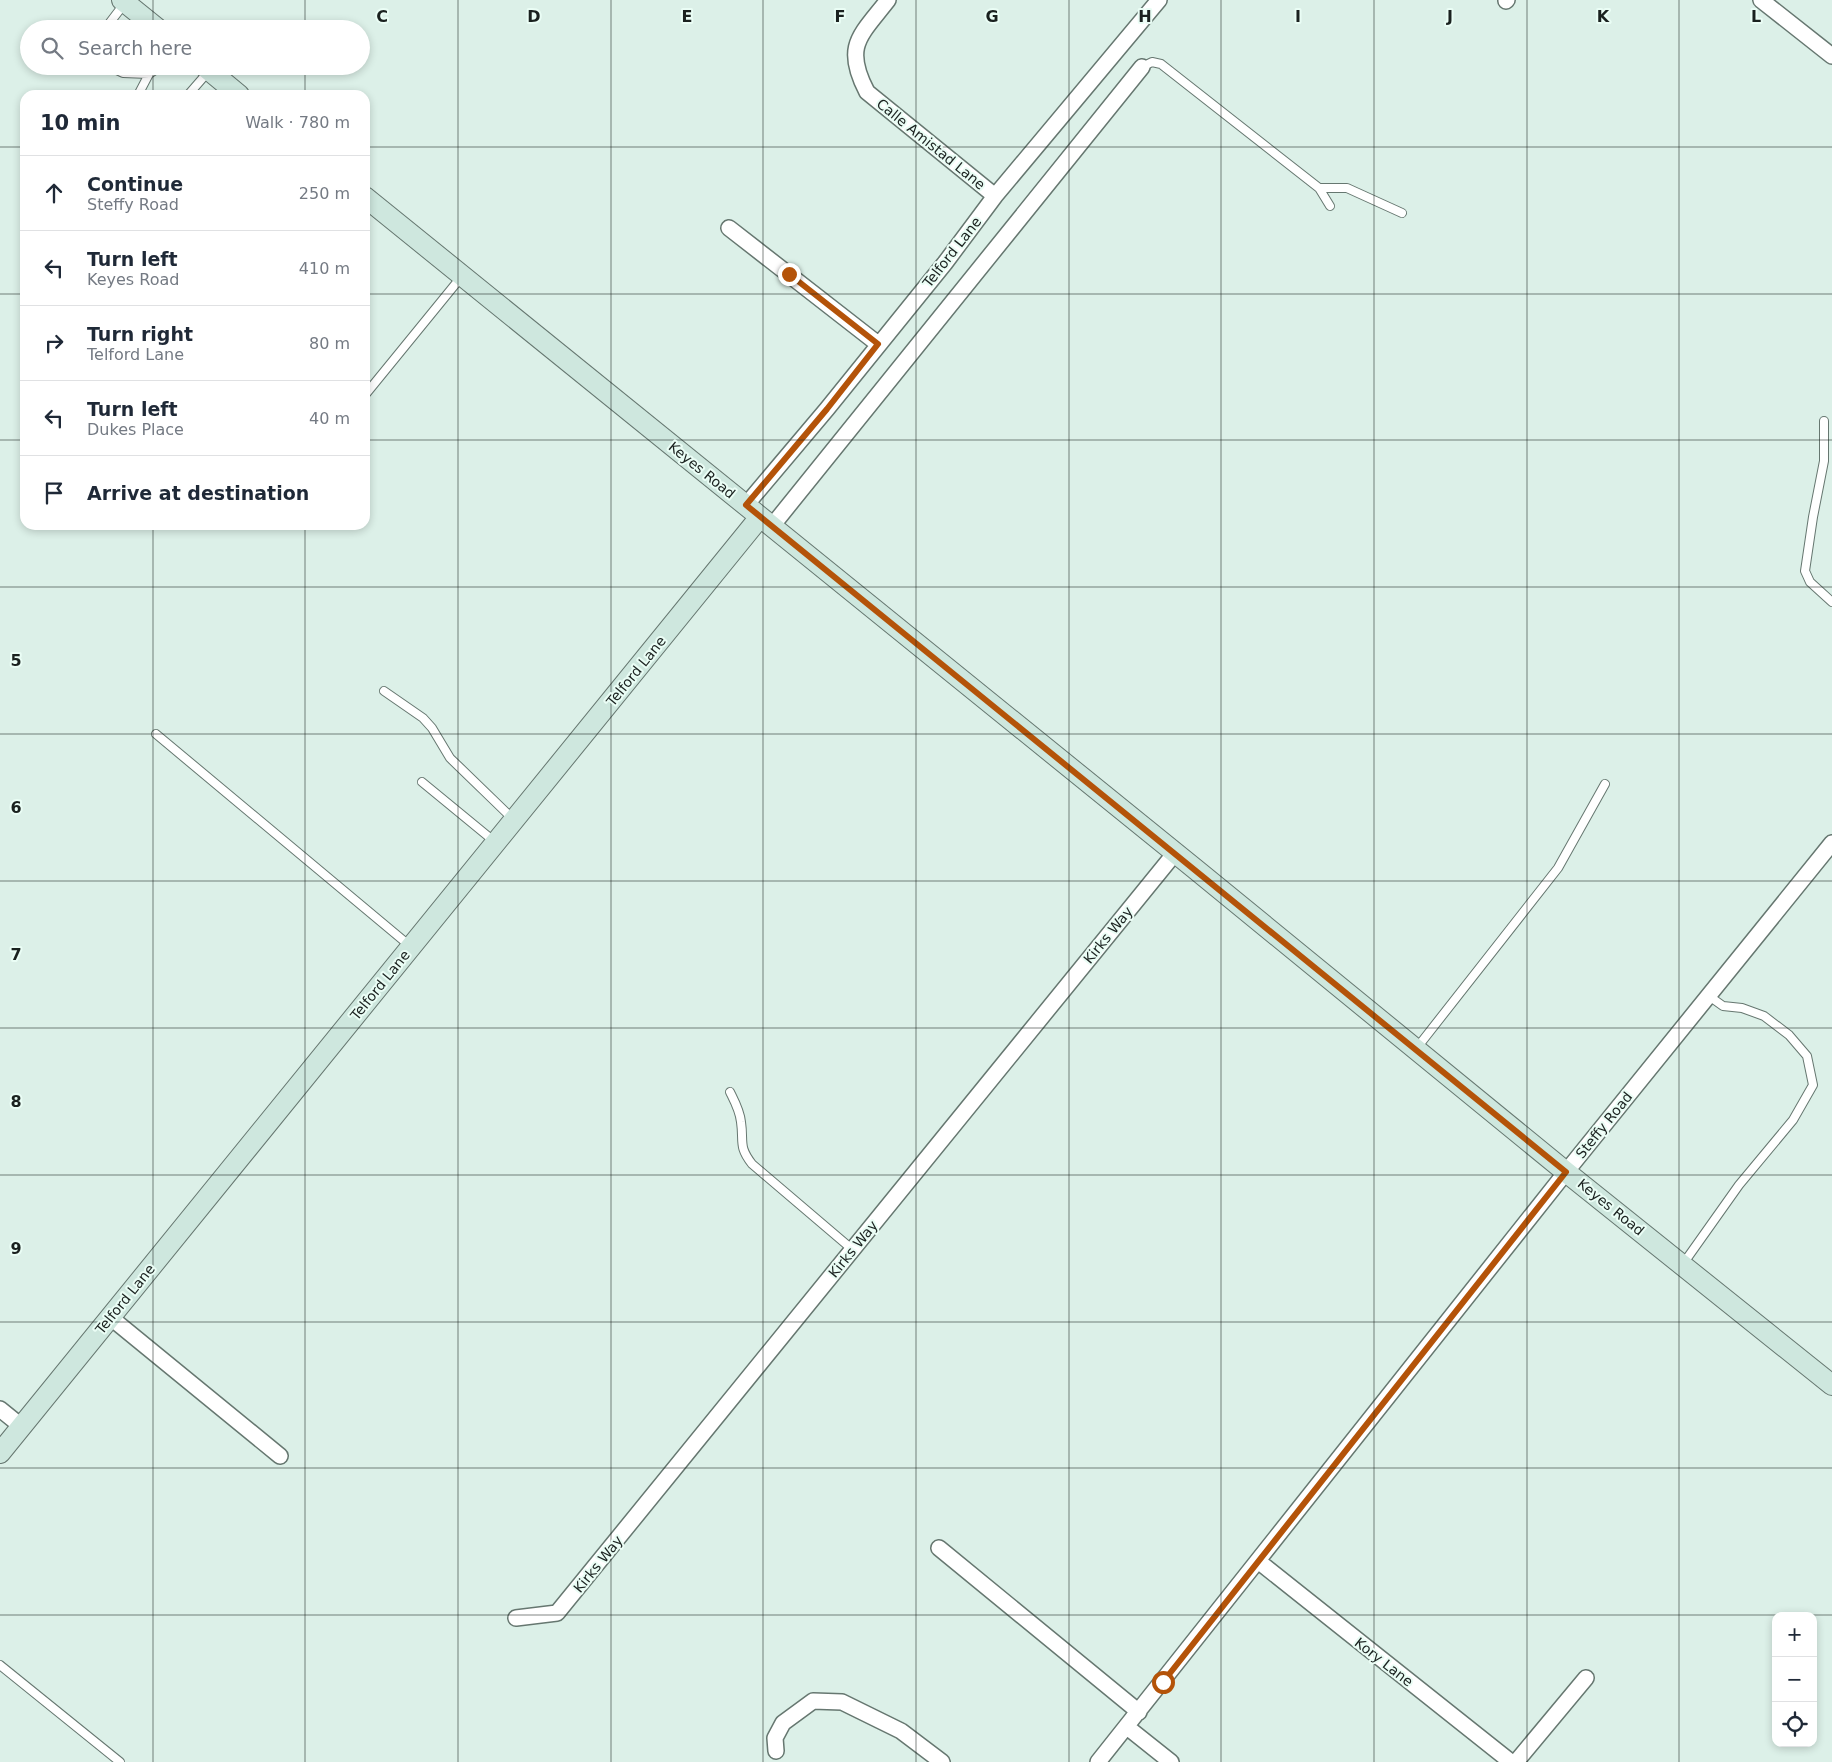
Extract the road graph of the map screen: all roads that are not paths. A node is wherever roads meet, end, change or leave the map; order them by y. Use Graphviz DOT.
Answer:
graph roads {
  1 [pos="888,0"];
  2 [pos="1160,0"];
  3 [pos="1761,0"];
  4 [pos="124,1"];
  5 [pos="111,20"];
  6 [pos="147,20"];
  7 [pos="1832,56"];
  8 [pos="1142,67"];
  9 [pos="148,75"];
  10 [pos="203,75"];
  11 [pos="215,75"];
  12 [pos="141,90"];
  13 [pos="192,90"];
  14 [pos="234,90"];
  15 [pos="1319,188"];
  16 [pos="995,196"];
  17 [pos="370,201"];
  18 [pos="1330,206"];
  19 [pos="1402,213"];
  20 [pos="729,228"];
  21 [pos="462,276"];
  22 [pos="878,344"];
  23 [pos="370,388"];
  24 [pos="1824,420"];
  25 [pos="759,516"];
  26 [pos="1832,602"];
  27 [pos="384,691"];
  28 [pos="156,734"];
  29 [pos="422,782"];
  30 [pos="1605,784"];
  31 [pos="515,821"];
  32 [pos="496,843"];
  33 [pos="1832,843"];
  34 [pos="1175,852"];
  35 [pos="411,948"];
  36 [pos="1708,996"];
  37 [pos="1416,1049"];
  38 [pos="730,1092"];
  39 [pos="1566,1172"];
  40 [pos="853,1250"];
  41 [pos="1682,1265"];
  42 [pos="110,1317"];
  43 [pos="1832,1386"];
  44 [pos="0,1409"];
  45 [pos="21,1426"];
  46 [pos="0,1453"];
  47 [pos="280,1456"];
  48 [pos="939,1548"];
  49 [pos="1258,1561"];
  50 [pos="516,1618"];
  51 [pos="0,1665"];
  52 [pos="1586,1678"];
  53 [pos="1139,1712"];
  54 [pos="1127,1727"];
  55 [pos="776,1751"];
  56 [pos="120,1762"];
  57 [pos="942,1762"];
  58 [pos="1098,1762"];
  59 [pos="1171,1762"];
  60 [pos="1511,1762"];
  61 [pos="1516,1762"];
  1 -- 16 [label="street, Calle Amistad Lane"];
  2 -- 16 [label="street, Telford Lane"];
  3 -- 7 [label="street"];
  4 -- 5 [label="lane"];
  4 -- 6 [label="street"];
  8 -- 15 [label="lane"];
  8 -- 25 [label="street, Telford Lane"];
  9 -- 12 [label="lane"];
  10 -- 13 [label="lane"];
  11 -- 14 [label="street"];
  15 -- 18 [label="lane"];
  15 -- 19 [label="lane"];
  16 -- 22 [label="street, Telford Lane"];
  17 -- 21 [label="street, Keyes Road"];
  20 -- 22 [label="street"];
  21 -- 23 [label="lane"];
  21 -- 25 [label="street, Keyes Road"];
  22 -- 25 [label="street, Telford Lane"];
  24 -- 26 [label="lane"];
  25 -- 31 [label="street, Telford Lane"];
  25 -- 34 [label="street, Keyes Road"];
  27 -- 31 [label="lane"];
  28 -- 35 [label="lane"];
  29 -- 32 [label="lane"];
  30 -- 37 [label="lane"];
  31 -- 32 [label="street, Telford Lane"];
  32 -- 35 [label="street, Telford Lane"];
  33 -- 36 [label="street, Steffy Road"];
  34 -- 37 [label="street, Keyes Road"];
  34 -- 40 [label="street, Kirks Way"];
  35 -- 42 [label="street, Telford Lane"];
  36 -- 39 [label="street, Steffy Road"];
  36 -- 41 [label="lane"];
  37 -- 39 [label="street, Keyes Road"];
  38 -- 40 [label="lane"];
  39 -- 41 [label="street, Keyes Road"];
  39 -- 49 [label="street, Steffy Road"];
  40 -- 50 [label="street, Kirks Way"];
  41 -- 43 [label="street, Keyes Road"];
  42 -- 45 [label="street, Telford Lane"];
  42 -- 47 [label="street"];
  44 -- 45 [label="street"];
  45 -- 46 [label="street, Telford Lane"];
  48 -- 53 [label="street"];
  49 -- 53 [label="street, Steffy Road"];
  49 -- 60 [label="street, Kory Lane"];
  51 -- 56 [label="lane"];
  52 -- 61 [label="street"];
  53 -- 54 [label="street, Steffy Road"];
  54 -- 58 [label="street, Steffy Road"];
  54 -- 59 [label="street"];
  55 -- 57 [label="street"];
}
